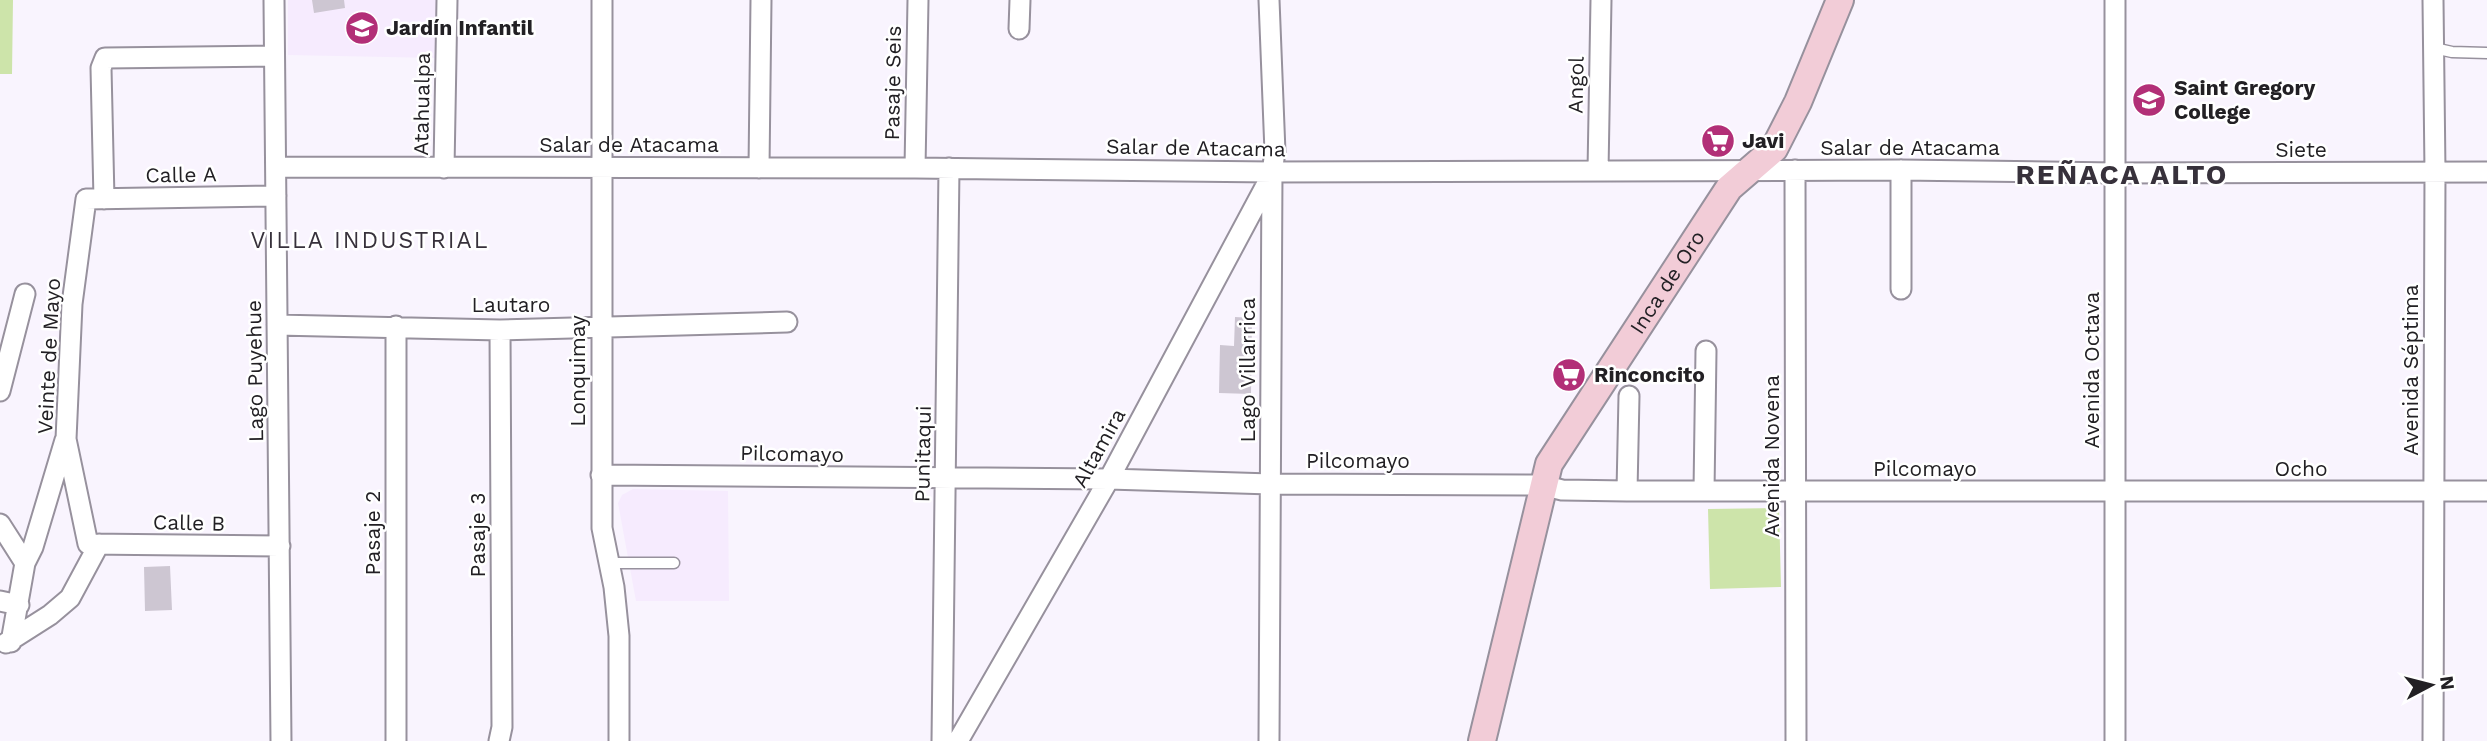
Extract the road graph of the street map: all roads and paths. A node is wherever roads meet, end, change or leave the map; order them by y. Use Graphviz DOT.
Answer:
graph roads {
  1 [pos="274,0"];
  2 [pos="447,0"];
  3 [pos="602,0"];
  4 [pos="761,0"];
  5 [pos="918,0"];
  6 [pos="1020,0"];
  7 [pos="1269,0"];
  8 [pos="1601,0"];
  9 [pos="1840,0"];
  10 [pos="2115,0"];
  11 [pos="2433,0"];
  12 [pos="1019,29"];
  13 [pos="2434,48"];
  14 [pos="2487,53"];
  15 [pos="274,56"];
  16 [pos="602,166"];
  17 [pos="276,167"];
  18 [pos="444,168"];
  19 [pos="760,168"];
  20 [pos="915,168"];
  21 [pos="949,168"];
  22 [pos="1748,170"];
  23 [pos="1795,170"];
  24 [pos="1901,170"];
  25 [pos="1598,171"];
  26 [pos="1272,172"];
  27 [pos="2435,172"];
  28 [pos="2487,172"];
  29 [pos="2115,173"];
  30 [pos="276,195"];
  31 [pos="95,199"];
  32 [pos="1902,289"];
  33 [pos="25,294"];
  34 [pos="787,322"];
  35 [pos="277,325"];
  36 [pos="396,326"];
  37 [pos="601,327"];
  38 [pos="500,330"];
  39 [pos="1706,351"];
  40 [pos="0,391"];
  41 [pos="1629,396"];
  42 [pos="65,439"];
  43 [pos="601,475"];
  44 [pos="946,478"];
  45 [pos="1109,479"];
  46 [pos="1270,484"];
  47 [pos="1542,485"];
  48 [pos="1627,491"];
  49 [pos="1704,491"];
  50 [pos="1795,491"];
  51 [pos="2434,491"];
  52 [pos="2487,491"];
  53 [pos="2115,493"];
  54 [pos="0,524"];
  55 [pos="99,544"];
  56 [pos="279,546"];
  57 [pos="25,563"];
  58 [pos="609,563"];
  59 [pos="674,563"];
  60 [pos="9,603"];
  61 [pos="5,643"];
  62 [pos="281,741"];
  63 [pos="396,741"];
  64 [pos="499,741"];
  65 [pos="619,741"];
  66 [pos="942,741"];
  67 [pos="958,741"];
  68 [pos="1269,741"];
  69 [pos="1482,741"];
  70 [pos="1796,741"];
  71 [pos="2115,741"];
  72 [pos="2433,741"];
  1 -- 15 [label="street, Lago Puyehue"];
  2 -- 18 [label="street, Atahualpa"];
  3 -- 16 [label="street, Lonquimay"];
  4 -- 19 [label="street"];
  5 -- 20 [label="street, Pasaje Seis"];
  6 -- 12 [label="street"];
  7 -- 26 [label="street, Lago Villarrica"];
  8 -- 25 [label="street, Angol"];
  9 -- 22 [label="street, Inca de Oro"];
  10 -- 29 [label="street, Avenida Octava"];
  11 -- 13 [label="street, Avenida Séptima"];
  13 -- 14 [label="lane"];
  13 -- 27 [label="street, Avenida Séptima"];
  15 -- 17 [label="street, Lago Puyehue"];
  15 -- 31 [label="street, Veinte de Mayo"];
  16 -- 18 [label="street, Salar de Atacama"];
  16 -- 19 [label="street, Salar de Atacama"];
  16 -- 37 [label="street, Lonquimay"];
  17 -- 18 [label="street, Salar de Atacama"];
  17 -- 30 [label="street, Lago Puyehue"];
  19 -- 20 [label="street, Salar de Atacama"];
  20 -- 21 [label="street, Salar de Atacama"];
  21 -- 26 [label="street, Salar de Atacama"];
  21 -- 44 [label="street, Punitaqui"];
  22 -- 23 [label="street, Salar de Atacama"];
  22 -- 25 [label="street, Salar de Atacama"];
  22 -- 47 [label="street, Inca de Oro"];
  23 -- 24 [label="street, Salar de Atacama"];
  23 -- 50 [label="street, Avenida Novena"];
  24 -- 29 [label="street, Salar de Atacama"];
  24 -- 32 [label="street"];
  25 -- 26 [label="street, Salar de Atacama"];
  26 -- 45 [label="street, Altamira"];
  26 -- 46 [label="street, Lago Villarrica"];
  27 -- 28 [label="street, Siete"];
  27 -- 29 [label="street, Siete"];
  27 -- 51 [label="street, Avenida Séptima"];
  29 -- 53 [label="street, Avenida Octava"];
  30 -- 31 [label="street, Calle A"];
  30 -- 35 [label="street, Lago Puyehue"];
  31 -- 42 [label="street, Veinte de Mayo"];
  33 -- 40 [label="street"];
  34 -- 37 [label="street, Lautaro"];
  35 -- 36 [label="street, Lautaro"];
  35 -- 56 [label="street, Lago Puyehue"];
  36 -- 38 [label="street, Lautaro"];
  36 -- 63 [label="street, Pasaje 2"];
  37 -- 38 [label="street, Lautaro"];
  37 -- 43 [label="street, Lonquimay"];
  38 -- 64 [label="street, Pasaje 3"];
  39 -- 49 [label="street"];
  41 -- 48 [label="street"];
  42 -- 55 [label="street, Veinte de Mayo"];
  42 -- 57 [label="street"];
  43 -- 44 [label="street, Pilcomayo"];
  43 -- 58 [label="street, Lonquimay"];
  44 -- 45 [label="street, Pilcomayo"];
  44 -- 66 [label="street, Punitaqui"];
  45 -- 46 [label="street, Pilcomayo"];
  45 -- 67 [label="street, Altamira"];
  46 -- 47 [label="street, Pilcomayo"];
  46 -- 68 [label="street, Lago Villarrica"];
  47 -- 48 [label="street, Pilcomayo"];
  47 -- 69 [label="street, Inca de Oro"];
  48 -- 49 [label="street, Pilcomayo"];
  49 -- 50 [label="street, Pilcomayo"];
  50 -- 53 [label="street, Pilcomayo"];
  50 -- 70 [label="street, Avenida Novena"];
  51 -- 52 [label="street, Ocho"];
  51 -- 53 [label="street, Ocho"];
  51 -- 72 [label="street, Avenida Séptima"];
  53 -- 71 [label="street, Avenida Octava"];
  54 -- 57 [label="street"];
  55 -- 56 [label="street, Calle B"];
  55 -- 61 [label="street"];
  56 -- 62 [label="street, Lago Puyehue"];
  57 -- 60 [label="street"];
  58 -- 59 [label="lane"];
  58 -- 65 [label="street, Lonquimay"];
  60 -- 61 [label="street"];
}
